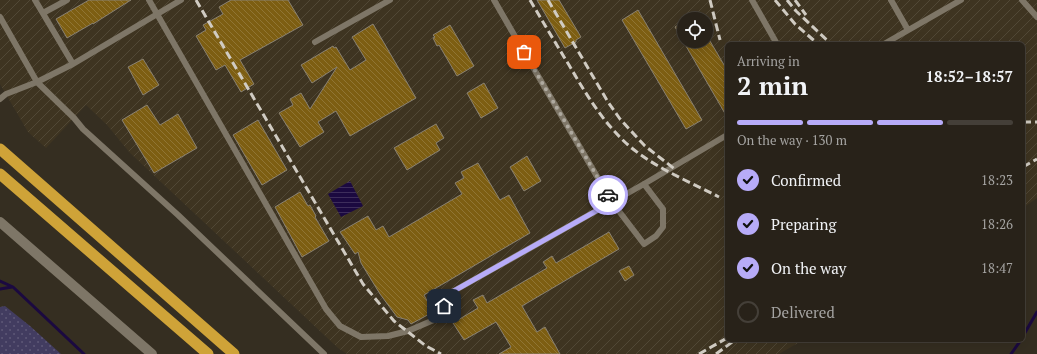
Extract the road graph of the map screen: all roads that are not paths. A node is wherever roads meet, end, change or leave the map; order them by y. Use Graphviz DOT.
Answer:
graph roads {
  1 [pos="35,0"];
  2 [pos="67,0"];
  3 [pos="149,0"];
  4 [pos="181,0"];
  5 [pos="390,0"];
  6 [pos="494,0"];
  7 [pos="752,0"];
  8 [pos="891,0"];
  9 [pos="962,0"];
  10 [pos="1022,0"];
  11 [pos="43,13"];
  12 [pos="156,15"];
  13 [pos="0,17"];
  14 [pos="1037,17"];
  15 [pos="908,30"];
  16 [pos="314,42"];
  17 [pos="776,42"];
  18 [pos="887,42"];
  19 [pos="73,64"];
  20 [pos="37,82"];
  21 [pos="0,99"];
  22 [pos="725,136"];
  23 [pos="0,149"];
  24 [pos="0,174"];
  25 [pos="644,184"];
  26 [pos="612,202"];
  27 [pos="0,222"];
  28 [pos="152,354"];
  29 [pos="208,354"];
  30 [pos="234,354"];
  31 [pos="324,354"];
  1 -- 11 [label="lane"];
  2 -- 11 [label="lane"];
  3 -- 12 [label="lane"];
  4 -- 12 [label="lane"];
  5 -- 16 [label="lane"];
  6 -- 26 [label="lane"];
  7 -- 17 [label="lane"];
  8 -- 15 [label="lane"];
  9 -- 15 [label="lane"];
  10 -- 14 [label="lane"];
  11 -- 19 [label="lane"];
  12 -- 19 [label="lane"];
  12 -- 26 [label="lane"];
  13 -- 20 [label="lane"];
  15 -- 18 [label="lane"];
  19 -- 20 [label="lane"];
  20 -- 21 [label="lane"];
  20 -- 31 [label="lane"];
  22 -- 25 [label="lane"];
  23 -- 30 [label="highway"];
  24 -- 29 [label="highway"];
  25 -- 26 [label="lane"];
  25 -- 26 [label="lane"];
  27 -- 28 [label="street"];
}
